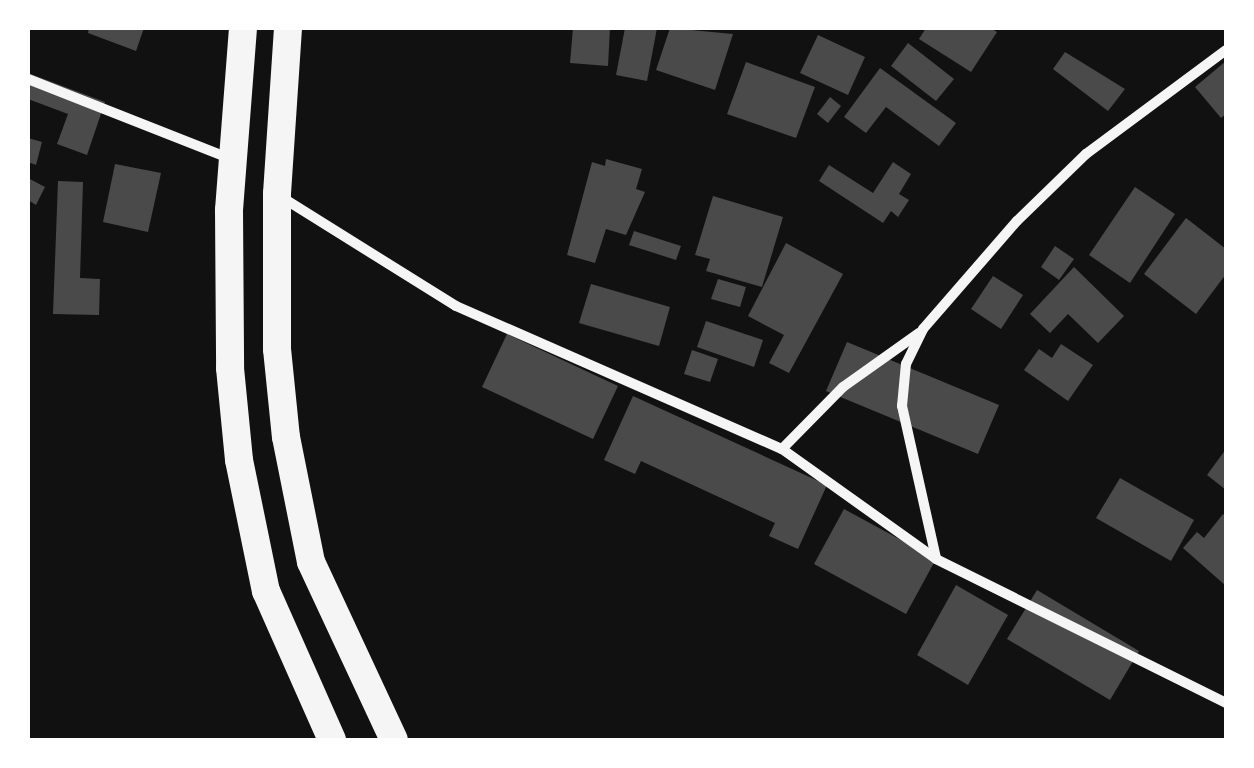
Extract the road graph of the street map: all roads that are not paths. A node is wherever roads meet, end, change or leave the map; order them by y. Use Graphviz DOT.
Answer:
graph roads {
  1 [pos="242,28"];
  2 [pos="288,28"];
  3 [pos="1226,50"];
  4 [pos="28,79"];
  5 [pos="232,160"];
  6 [pos="277,194"];
  7 [pos="924,330"];
  8 [pos="782,449"];
  9 [pos="936,559"];
  10 [pos="1226,703"];
  11 [pos="330,740"];
  12 [pos="394,740"];
  1 -- 5 [label="highway"];
  2 -- 6 [label="highway"];
  3 -- 7 [label="street"];
  4 -- 5 [label="street"];
  5 -- 11 [label="highway"];
  6 -- 8 [label="street"];
  6 -- 12 [label="highway"];
  7 -- 8 [label="street"];
  7 -- 9 [label="street"];
  8 -- 9 [label="street"];
  9 -- 10 [label="street"];
}
